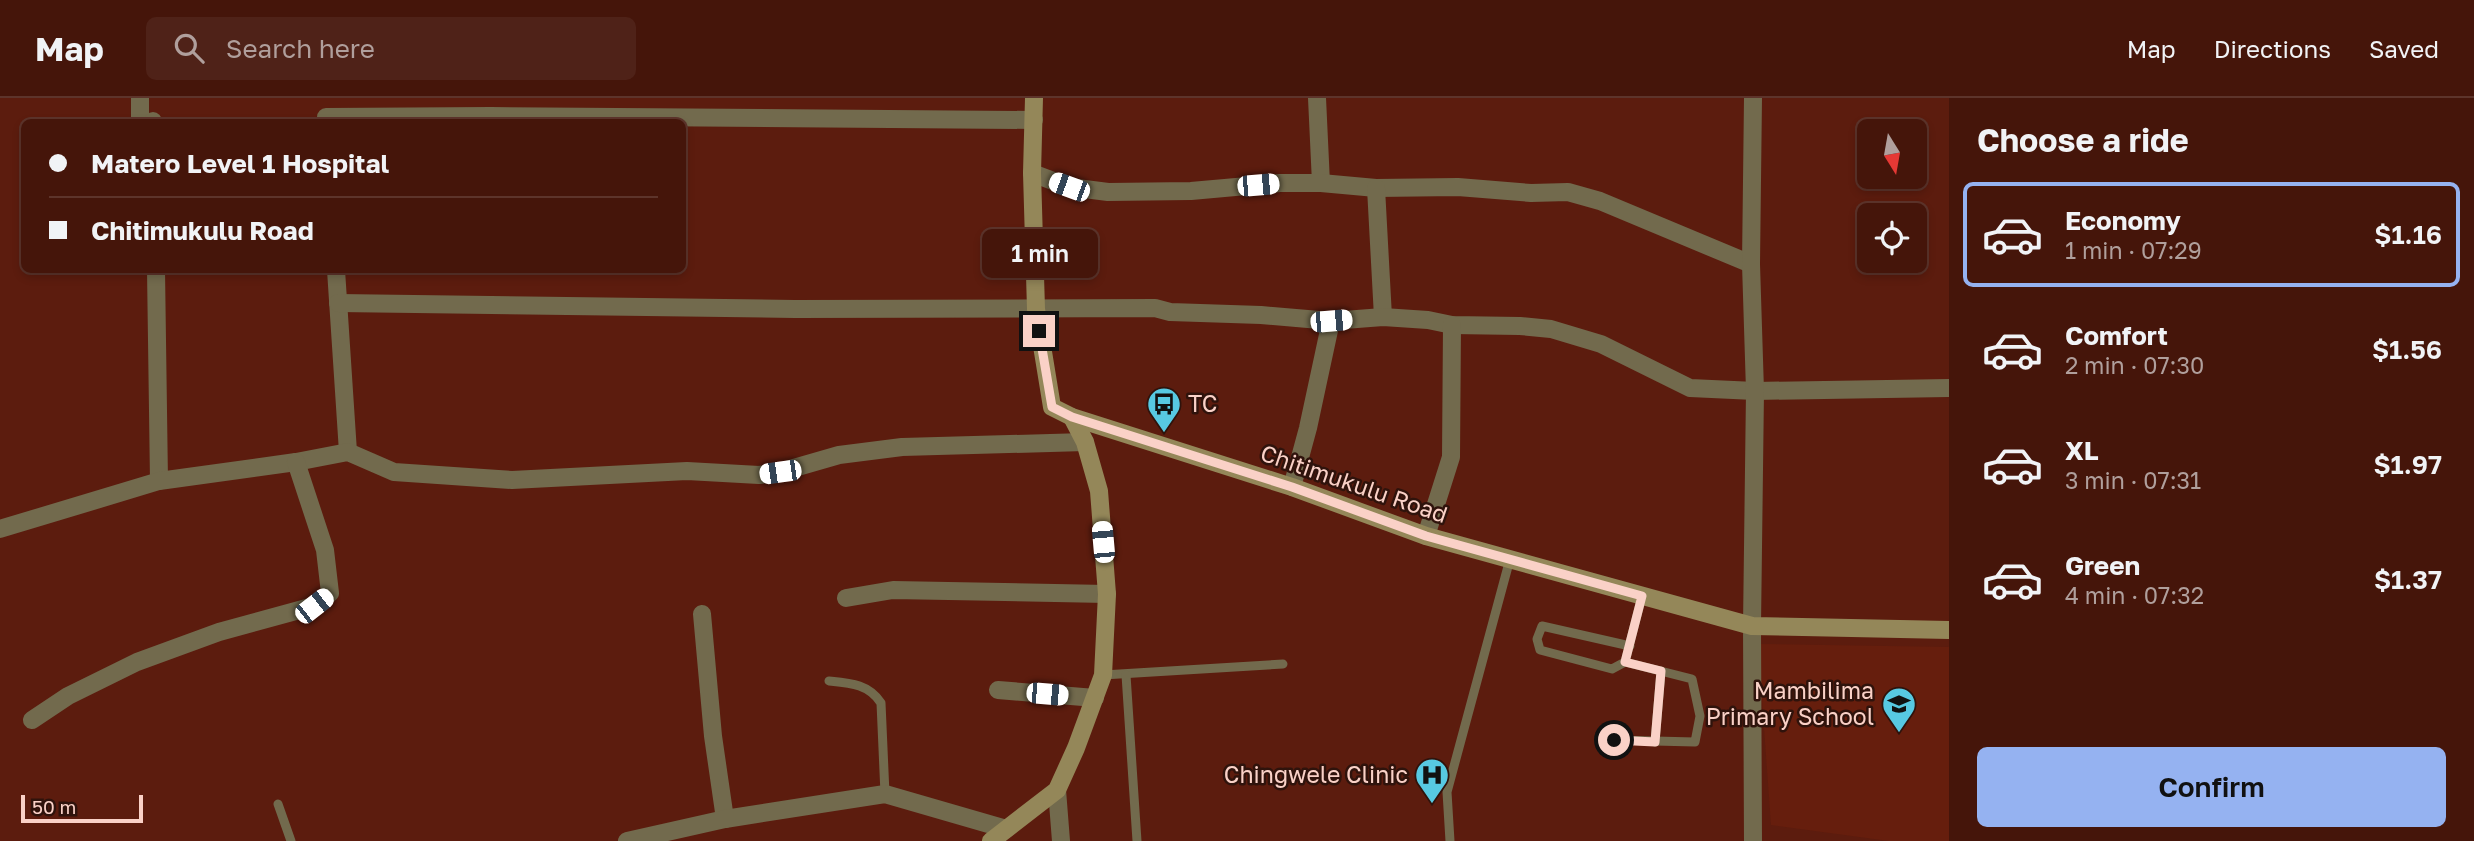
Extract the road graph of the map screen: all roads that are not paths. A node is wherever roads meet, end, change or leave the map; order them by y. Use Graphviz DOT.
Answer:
graph roads {
  1 [pos="140,98"];
  2 [pos="325,98"];
  3 [pos="1034,98"];
  4 [pos="1317,98"];
  5 [pos="1753,98"];
  6 [pos="148,119"];
  7 [pos="326,119"];
  8 [pos="371,119"];
  9 [pos="1034,120"];
  10 [pos="1032,173"];
  11 [pos="1321,183"];
  12 [pos="1376,188"];
  13 [pos="1751,264"];
  14 [pos="156,273"];
  15 [pos="336,273"];
  16 [pos="338,303"];
  17 [pos="1036,309"];
  18 [pos="1383,317"];
  19 [pos="1331,321"];
  20 [pos="1452,325"];
  21 [pos="1949,388"];
  22 [pos="1755,391"];
  23 [pos="1072,417"];
  24 [pos="1085,442"];
  25 [pos="348,452"];
  26 [pos="296,462"];
  27 [pos="159,481"];
  28 [pos="1292,487"];
  29 [pos="0,529"];
  30 [pos="1426,536"];
  31 [pos="1510,559"];
  32 [pos="1107,594"];
  33 [pos="1642,596"];
  34 [pos="846,598"];
  35 [pos="702,614"];
  36 [pos="1752,626"];
  37 [pos="1949,630"];
  38 [pos="1630,646"];
  39 [pos="1625,662"];
  40 [pos="1283,664"];
  41 [pos="1661,671"];
  42 [pos="1103,675"];
  43 [pos="1126,675"];
  44 [pos="829,681"];
  45 [pos="998,690"];
  46 [pos="1094,698"];
  47 [pos="32,720"];
  48 [pos="1614,740"];
  49 [pos="1655,742"];
  50 [pos="1057,790"];
  51 [pos="885,794"];
  52 [pos="278,804"];
  53 [pos="725,820"];
  54 [pos="1006,829"];
  55 [pos="291,841"];
  56 [pos="627,841"];
  57 [pos="991,841"];
  58 [pos="1061,841"];
  59 [pos="1137,841"];
  60 [pos="1450,841"];
  61 [pos="1753,841"];
  1 -- 6 [label="street"];
  2 -- 7 [label="street"];
  3 -- 9 [label="street, Chitimukulu Road"];
  4 -- 11 [label="street"];
  5 -- 13 [label="street"];
  8 -- 9 [label="street"];
  9 -- 10 [label="street, Chitimukulu Road"];
  10 -- 11 [label="street"];
  10 -- 17 [label="street, Chitimukulu Road"];
  11 -- 12 [label="street"];
  12 -- 13 [label="street"];
  12 -- 18 [label="street"];
  13 -- 22 [label="street"];
  14 -- 27 [label="street"];
  15 -- 16 [label="street"];
  16 -- 17 [label="street"];
  16 -- 25 [label="street"];
  17 -- 19 [label="street"];
  17 -- 23 [label="street, Chitimukulu Road"];
  18 -- 19 [label="street"];
  18 -- 20 [label="street"];
  19 -- 28 [label="street"];
  20 -- 22 [label="street"];
  20 -- 30 [label="street"];
  21 -- 22 [label="street"];
  22 -- 36 [label="street"];
  23 -- 24 [label="street"];
  23 -- 28 [label="street, Chitimukulu Road"];
  24 -- 25 [label="street"];
  24 -- 32 [label="street"];
  25 -- 26 [label="street"];
  26 -- 27 [label="street"];
  26 -- 47 [label="street"];
  27 -- 29 [label="street"];
  28 -- 30 [label="street, Chitimukulu Road"];
  30 -- 31 [label="street, Chitimukulu Road"];
  31 -- 33 [label="street, Chitimukulu Road"];
  31 -- 60 [label="lane"];
  32 -- 34 [label="street"];
  32 -- 42 [label="street"];
  33 -- 36 [label="street, Chitimukulu Road"];
  33 -- 38 [label="lane"];
  35 -- 53 [label="street"];
  36 -- 37 [label="street, Chitimukulu Road"];
  36 -- 61 [label="street"];
  38 -- 39 [label="lane"];
  38 -- 39 [label="lane"];
  39 -- 41 [label="lane"];
  40 -- 43 [label="lane"];
  41 -- 49 [label="lane"];
  41 -- 49 [label="lane"];
  42 -- 43 [label="lane"];
  42 -- 46 [label="street"];
  43 -- 59 [label="lane"];
  44 -- 51 [label="lane"];
  45 -- 46 [label="street"];
  46 -- 50 [label="street"];
  48 -- 49 [label="lane"];
  50 -- 54 [label="street"];
  50 -- 58 [label="street"];
  51 -- 53 [label="street"];
  51 -- 54 [label="street"];
  52 -- 55 [label="lane"];
  53 -- 56 [label="street"];
  54 -- 57 [label="street"];
}
